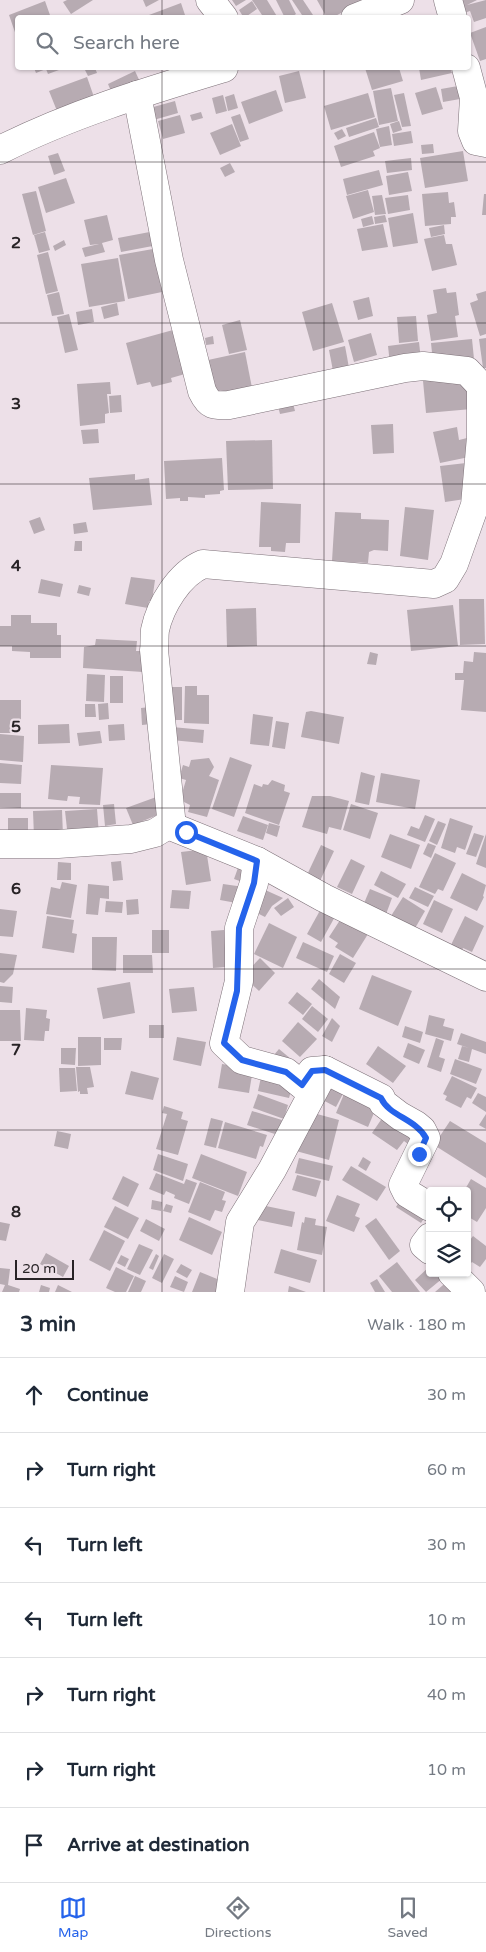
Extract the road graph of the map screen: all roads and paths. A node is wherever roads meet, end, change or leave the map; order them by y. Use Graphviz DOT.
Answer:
graph roads {
  1 [pos="210,0"];
  2 [pos="400,0"];
  3 [pos="448,0"];
  4 [pos="222,15"];
  5 [pos="362,15"];
  6 [pos="452,15"];
  7 [pos="217,70"];
  8 [pos="467,70"];
  9 [pos="136,95"];
  10 [pos="486,142"];
  11 [pos="0,150"];
  12 [pos="484,438"];
  13 [pos="168,825"];
  14 [pos="0,844"];
  15 [pos="257,861"];
  16 [pos="486,977"];
  17 [pos="325,1070"];
  18 [pos="426,1205"];
  19 [pos="456,1277"];
  20 [pos="230,1292"];
  21 [pos="471,1292"];
  1 -- 4 [label="street"];
  2 -- 5 [label="street"];
  3 -- 6 [label="street"];
  7 -- 9 [label="street"];
  8 -- 10 [label="street"];
  9 -- 11 [label="street"];
  9 -- 12 [label="street"];
  12 -- 13 [label="street"];
  13 -- 14 [label="street"];
  13 -- 15 [label="street"];
  15 -- 16 [label="street"];
  15 -- 17 [label="street"];
  17 -- 18 [label="street"];
  17 -- 20 [label="street"];
  19 -- 21 [label="street"];
}
